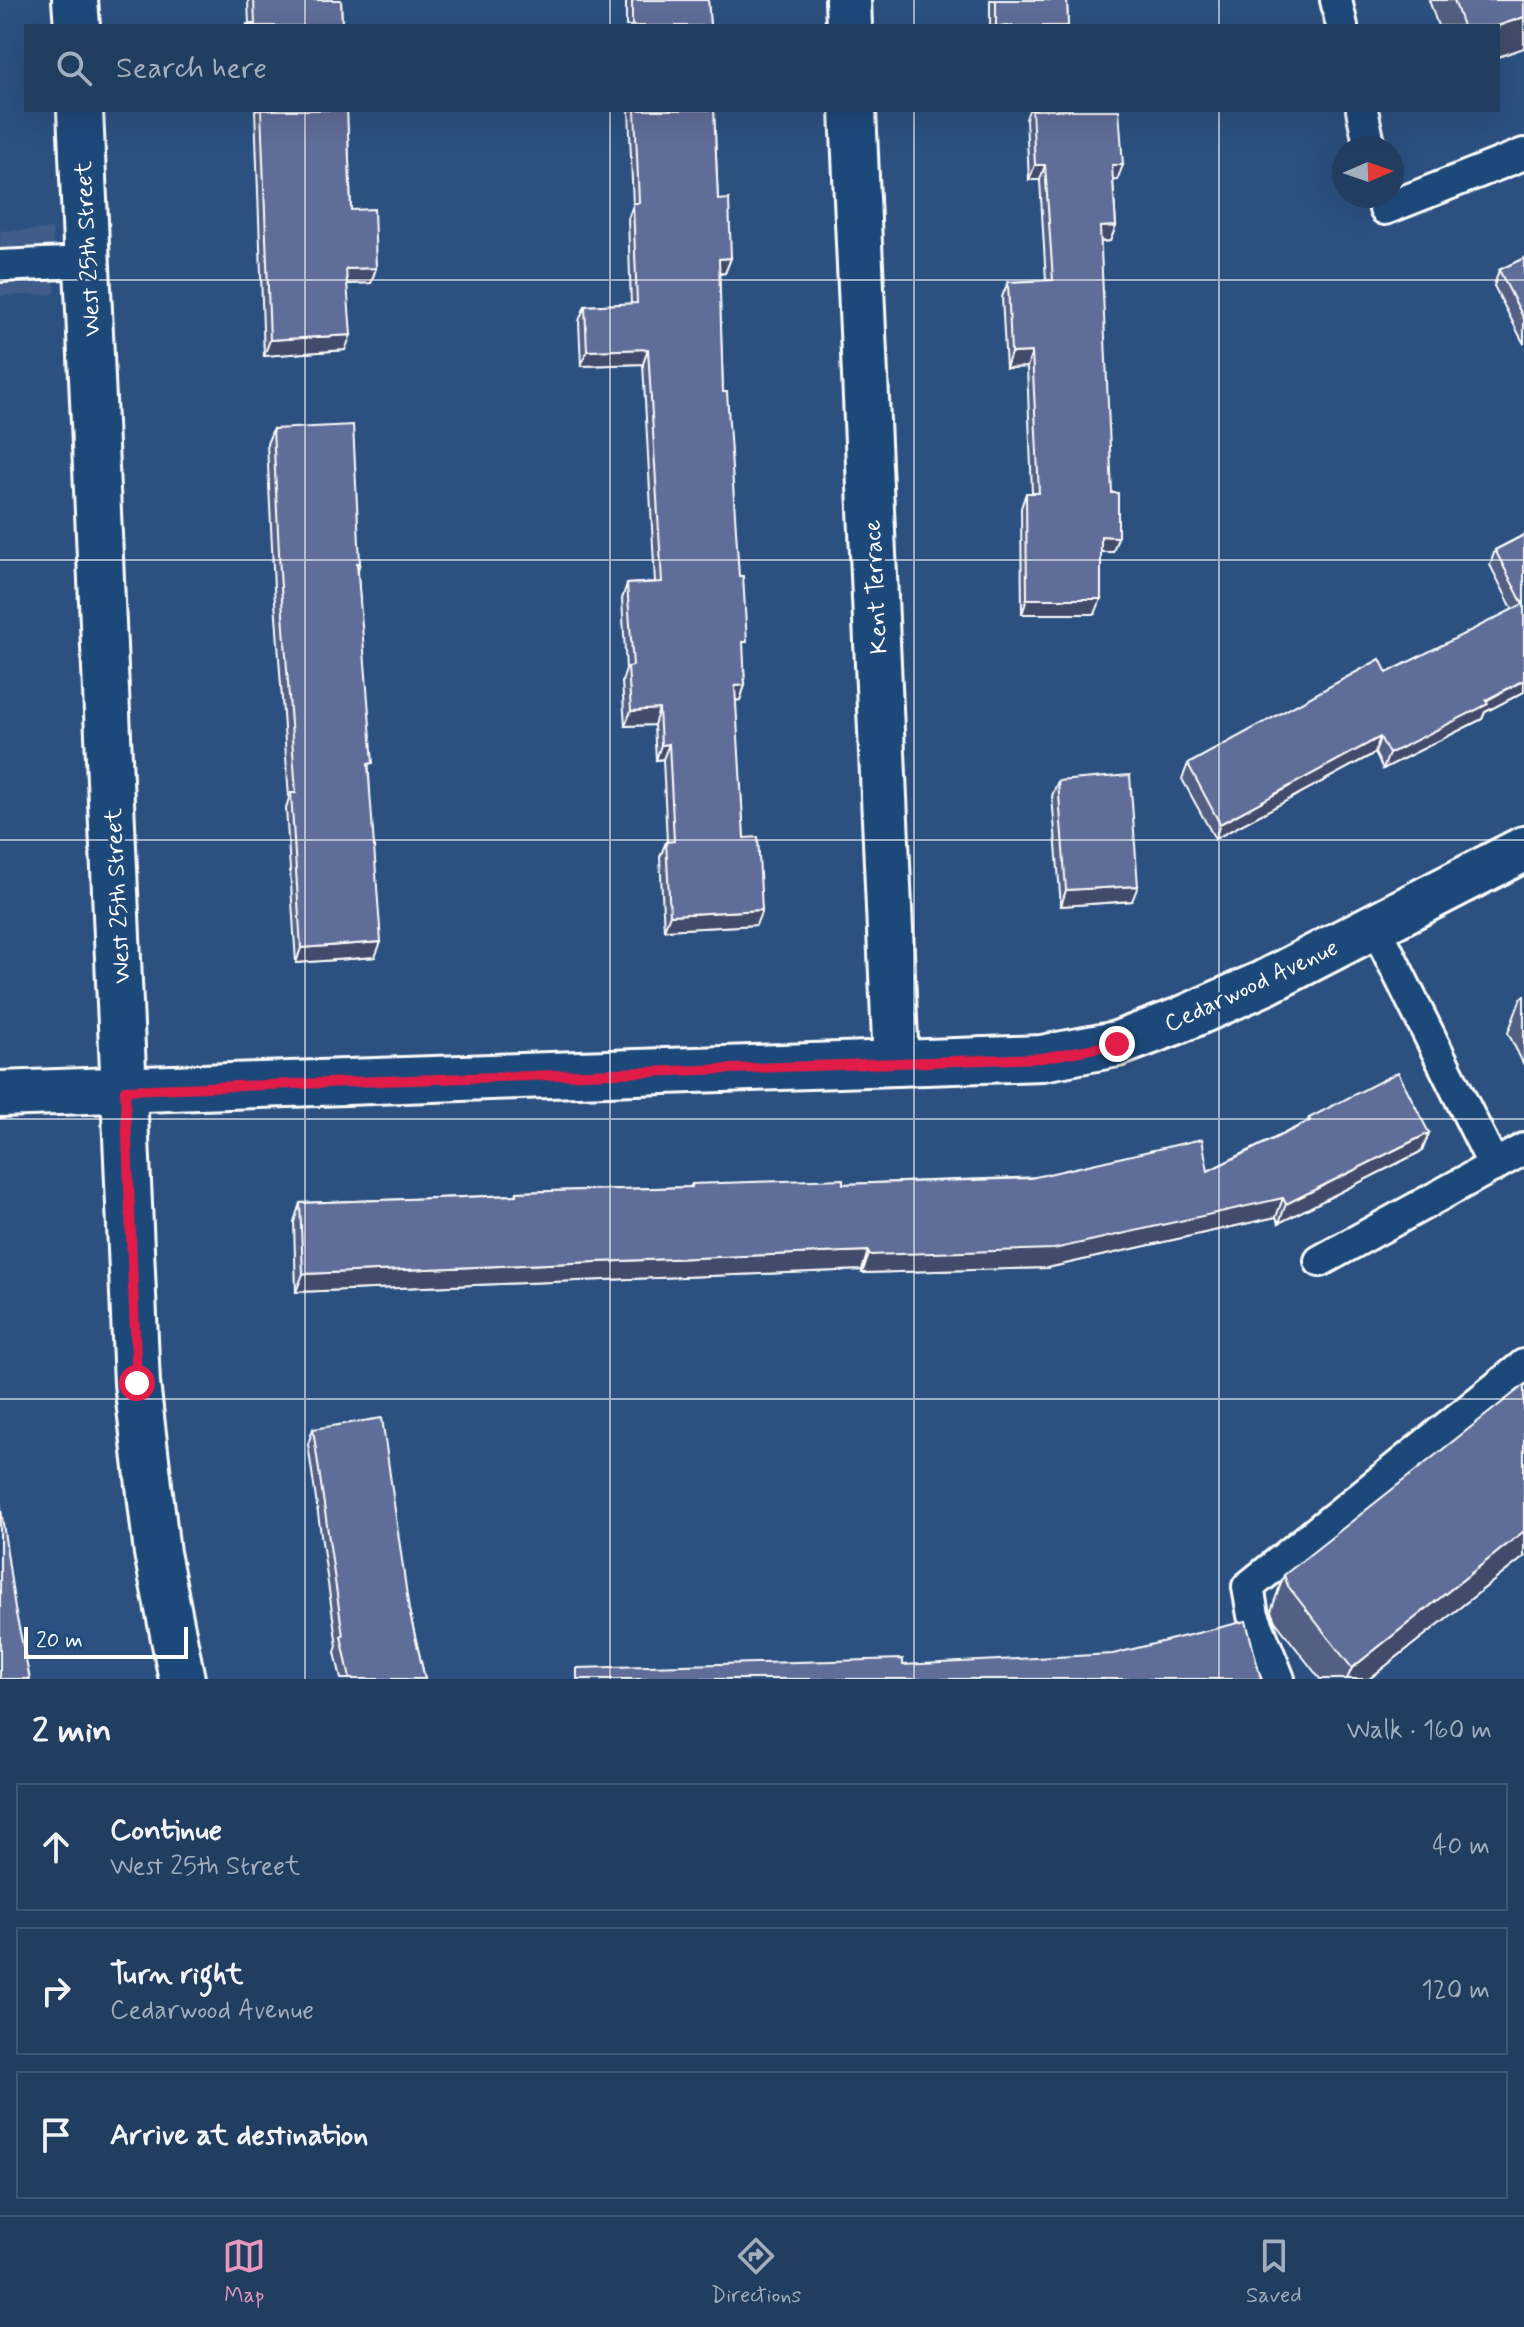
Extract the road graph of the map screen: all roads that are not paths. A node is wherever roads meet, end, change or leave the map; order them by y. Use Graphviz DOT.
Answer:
graph roads {
  1 [pos="75,0"];
  2 [pos="848,0"];
  3 [pos="1336,0"];
  4 [pos="77,24"];
  5 [pos="849,24"];
  6 [pos="1342,24"];
  7 [pos="80,112"];
  8 [pos="853,112"];
  9 [pos="1362,112"];
  10 [pos="1367,136"];
  11 [pos="1524,154"];
  12 [pos="1404,201"];
  13 [pos="87,262"];
  14 [pos="0,266"];
  15 [pos="1524,849"];
  16 [pos="1375,926"];
  17 [pos="896,1063"];
  18 [pos="125,1090"];
  19 [pos="0,1094"];
  20 [pos="1524,1149"];
  21 [pos="1494,1166"];
  22 [pos="1320,1261"];
  23 [pos="1524,1365"];
  24 [pos="182,1679"];
  25 [pos="1279,1679"];
  1 -- 4 [label="street"];
  2 -- 5 [label="street"];
  3 -- 6 [label="lane"];
  7 -- 13 [label="street, West 25th Street"];
  8 -- 17 [label="street, Kent Terrace"];
  9 -- 10 [label="lane"];
  11 -- 12 [label="lane"];
  13 -- 14 [label="lane"];
  13 -- 18 [label="street, West 25th Street"];
  15 -- 16 [label="street, Cedarwood Avenue"];
  16 -- 17 [label="street, Cedarwood Avenue"];
  16 -- 21 [label="lane"];
  17 -- 18 [label="street, Cedarwood Avenue"];
  18 -- 19 [label="street, Cedarwood Avenue"];
  18 -- 24 [label="street, West 25th Street"];
  20 -- 21 [label="lane"];
  21 -- 22 [label="lane"];
  23 -- 25 [label="lane"];
}
